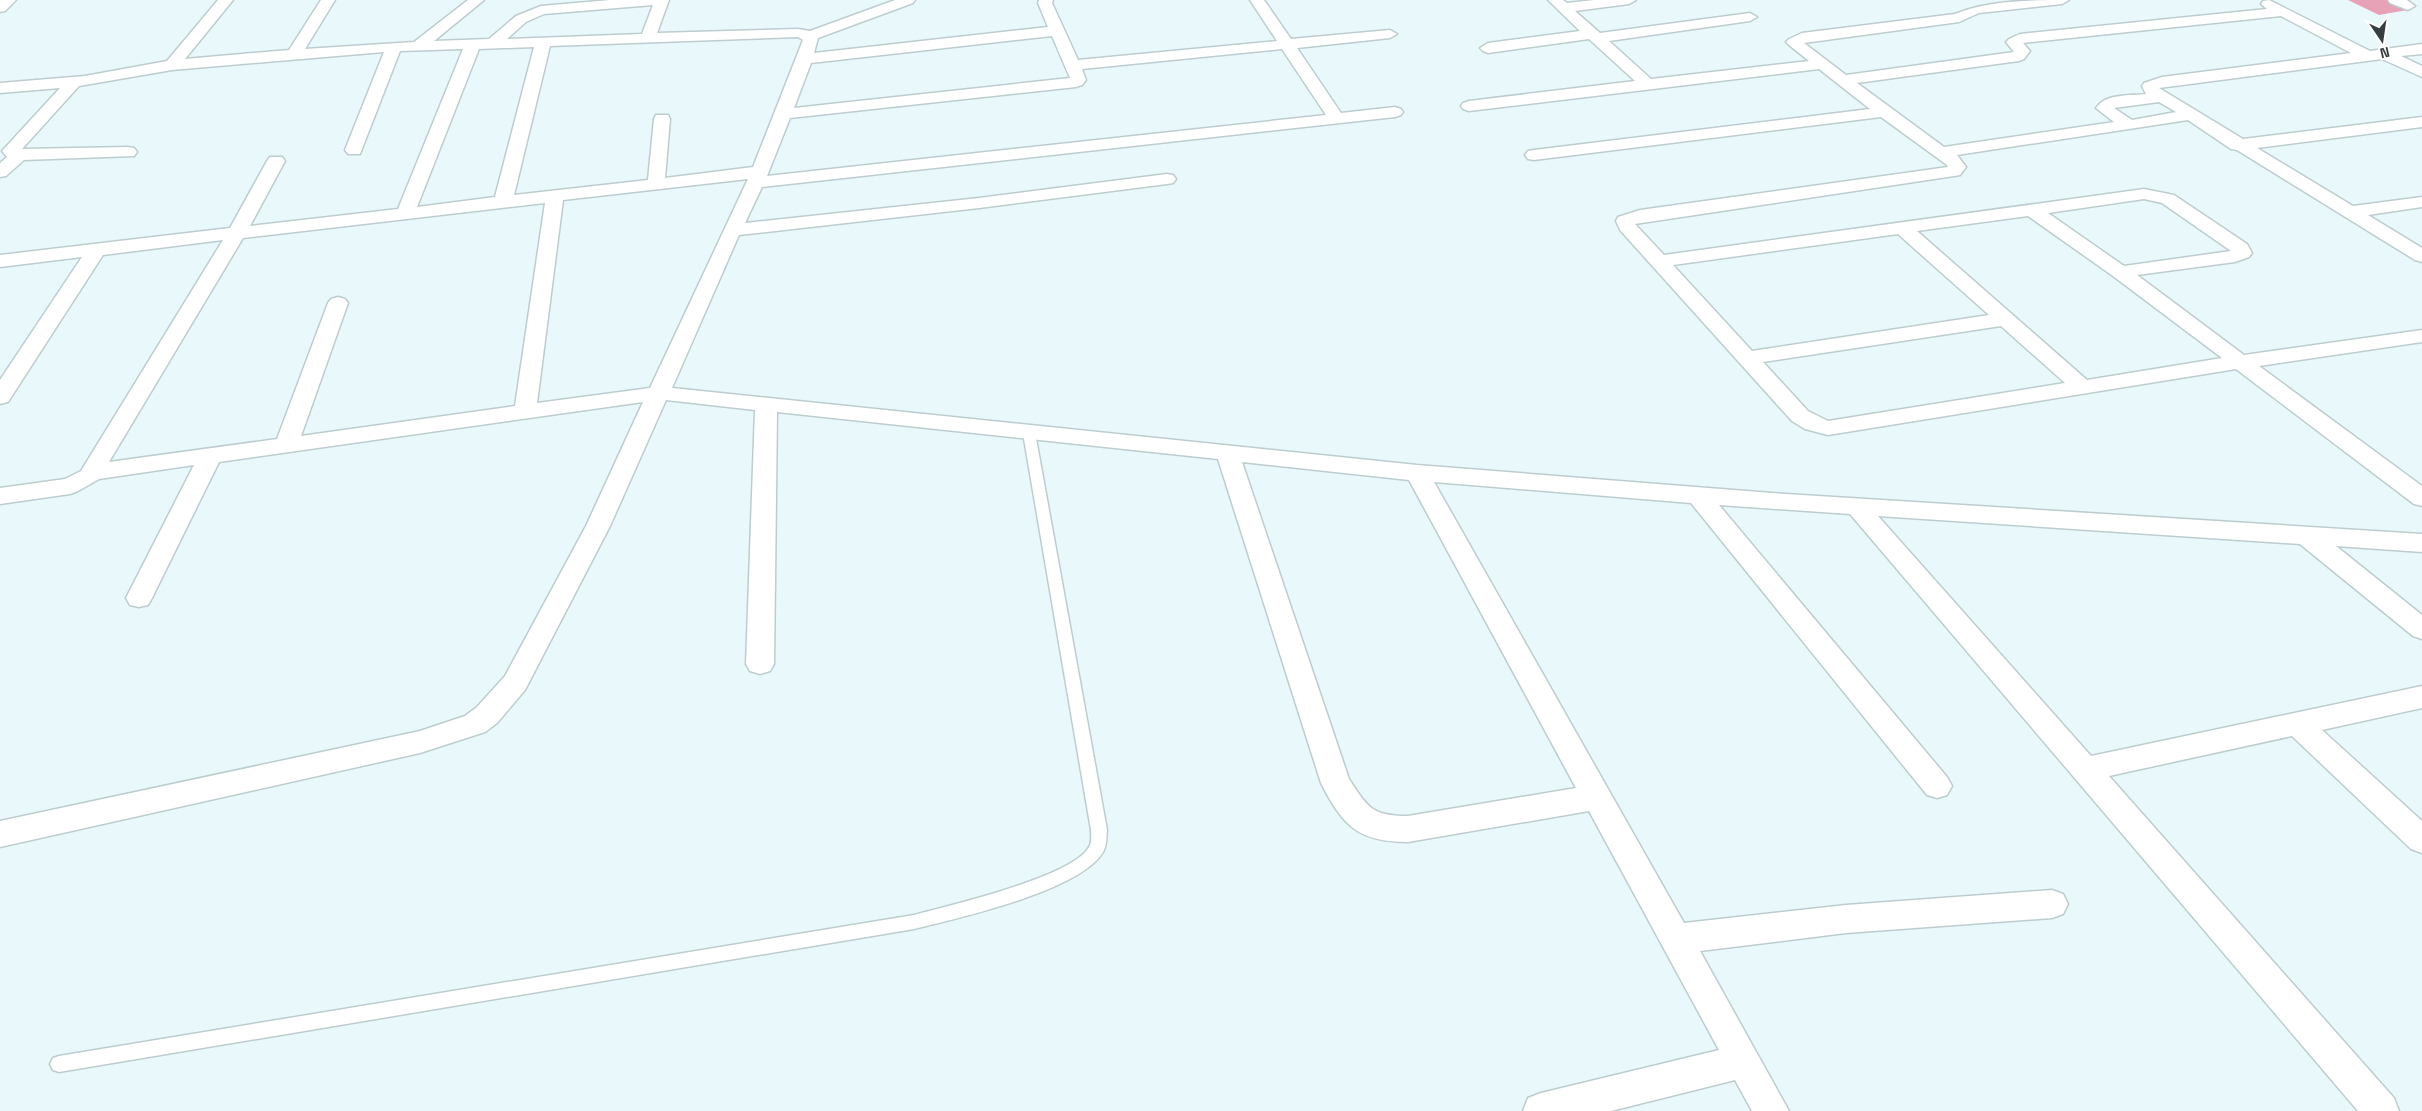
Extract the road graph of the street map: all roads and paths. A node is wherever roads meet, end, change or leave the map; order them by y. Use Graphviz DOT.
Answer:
graph roads {
  1 [pos="9,0"];
  2 [pos="226,0"];
  3 [pos="328,0"];
  4 [pos="477,0"];
  5 [pos="908,0"];
  6 [pos="1046,0"];
  7 [pos="1257,0"];
  8 [pos="1629,0"];
  9 [pos="2062,0"];
  10 [pos="2259,0"];
  11 [pos="891,4"];
  12 [pos="1560,4"];
  13 [pos="0,8"];
  14 [pos="2282,12"];
  15 [pos="1750,17"];
  16 [pos="1058,31"];
  17 [pos="1390,34"];
  18 [pos="810,36"];
  19 [pos="1595,36"];
  20 [pos="648,38"];
  21 [pos="543,43"];
  22 [pos="1286,43"];
  23 [pos="491,45"];
  24 [pos="472,46"];
  25 [pos="394,47"];
  26 [pos="417,47"];
  27 [pos="1488,48"];
  28 [pos="2422,49"];
  29 [pos="294,54"];
  30 [pos="2376,55"];
  31 [pos="804,59"];
  32 [pos="1821,64"];
  33 [pos="1072,65"];
  34 [pos="172,66"];
  35 [pos="2422,72"];
  36 [pos="1842,80"];
  37 [pos="74,82"];
  38 [pos="1648,85"];
  39 [pos="2,90"];
  40 [pos="2162,97"];
  41 [pos="1469,106"];
  42 [pos="1395,112"];
  43 [pos="1884,112"];
  44 [pos="786,114"];
  45 [pos="2190,115"];
  46 [pos="662,119"];
  47 [pos="1337,119"];
  48 [pos="2422,122"];
  49 [pos="2127,124"];
  50 [pos="2237,145"];
  51 [pos="354,150"];
  52 [pos="128,152"];
  53 [pos="1942,152"];
  54 [pos="1534,155"];
  55 [pos="18,156"];
  56 [pos="276,161"];
  57 [pos="0,172"];
  58 [pos="758,177"];
  59 [pos="1168,179"];
  60 [pos="656,184"];
  61 [pos="554,196"];
  62 [pos="503,202"];
  63 [pos="2422,202"];
  64 [pos="2033,211"];
  65 [pos="2348,212"];
  66 [pos="405,214"];
  67 [pos="1903,228"];
  68 [pos="732,230"];
  69 [pos="237,233"];
  70 [pos="96,250"];
  71 [pos="2422,256"];
  72 [pos="0,261"];
  73 [pos="1660,261"];
  74 [pos="2120,272"];
  75 [pos="338,303"];
  76 [pos="2006,319"];
  77 [pos="2422,336"];
  78 [pos="1748,358"];
  79 [pos="2239,362"];
  80 [pos="2083,388"];
  81 [pos="659,393"];
  82 [pos="0,397"];
  83 [pos="766,404"];
  84 [pos="525,412"];
  85 [pos="1029,433"];
  86 [pos="286,444"];
  87 [pos="1227,453"];
  88 [pos="211,455"];
  89 [pos="92,472"];
  90 [pos="1417,473"];
  91 [pos="0,496"];
  92 [pos="1699,496"];
  93 [pos="2422,498"];
  94 [pos="1857,507"];
  95 [pos="2307,536"];
  96 [pos="2422,543"];
  97 [pos="139,598"];
  98 [pos="2422,629"];
  99 [pos="760,664"];
  100 [pos="2422,697"];
  101 [pos="2297,724"];
  102 [pos="2084,770"];
  103 [pos="1937,786"];
  104 [pos="1597,798"];
  105 [pos="0,834"];
  106 [pos="2422,840"];
  107 [pos="2052,904"];
  108 [pos="1675,939"];
  109 [pos="1743,1061"];
  110 [pos="59,1064"];
  111 [pos="1541,1111"];
  112 [pos="1771,1111"];
  113 [pos="2381,1111"];
  1 -- 13 [label="street"];
  2 -- 34 [label="street"];
  3 -- 29 [label="street"];
  4 -- 26 [label="street"];
  5 -- 11 [label="street"];
  6 -- 16 [label="street"];
  7 -- 22 [label="street"];
  8 -- 12 [label="street"];
  9 -- 32 [label="street"];
  10 -- 14 [label="street"];
  11 -- 18 [label="street"];
  12 -- 19 [label="street"];
  14 -- 30 [label="street"];
  14 -- 36 [label="street"];
  15 -- 19 [label="street"];
  16 -- 31 [label="street"];
  16 -- 33 [label="street"];
  17 -- 22 [label="street"];
  18 -- 20 [label="street"];
  18 -- 31 [label="street"];
  19 -- 27 [label="street"];
  19 -- 38 [label="street"];
  20 -- 21 [label="street"];
  20 -- 23 [label="street"];
  21 -- 23 [label="street"];
  21 -- 62 [label="street"];
  22 -- 33 [label="street"];
  22 -- 47 [label="street"];
  23 -- 24 [label="street"];
  24 -- 26 [label="street"];
  24 -- 66 [label="street"];
  25 -- 26 [label="street"];
  25 -- 29 [label="street"];
  25 -- 51 [label="street"];
  28 -- 30 [label="street"];
  29 -- 34 [label="street"];
  30 -- 35 [label="street"];
  30 -- 40 [label="street"];
  31 -- 44 [label="street"];
  32 -- 36 [label="street"];
  32 -- 38 [label="street"];
  33 -- 44 [label="street"];
  34 -- 37 [label="street"];
  36 -- 43 [label="street"];
  37 -- 39 [label="street"];
  37 -- 55 [label="street"];
  38 -- 41 [label="street"];
  40 -- 45 [label="street"];
  40 -- 49 [label="street"];
  42 -- 47 [label="street"];
  43 -- 53 [label="street"];
  43 -- 54 [label="street"];
  44 -- 58 [label="street"];
  45 -- 49 [label="street"];
  45 -- 50 [label="street"];
  46 -- 60 [label="street"];
  47 -- 58 [label="street"];
  48 -- 50 [label="street"];
  49 -- 53 [label="street"];
  50 -- 65 [label="street"];
  52 -- 55 [label="street"];
  53 -- 73 [label="street"];
  55 -- 57 [label="street"];
  56 -- 69 [label="street"];
  58 -- 60 [label="street"];
  58 -- 68 [label="street"];
  59 -- 68 [label="street"];
  60 -- 61 [label="street"];
  61 -- 62 [label="street"];
  61 -- 84 [label="street"];
  62 -- 66 [label="street"];
  63 -- 65 [label="street"];
  64 -- 67 [label="street"];
  64 -- 74 [label="street"];
  64 -- 74 [label="street"];
  65 -- 71 [label="street"];
  66 -- 69 [label="street"];
  67 -- 73 [label="street"];
  67 -- 76 [label="street"];
  68 -- 81 [label="street"];
  69 -- 70 [label="street"];
  69 -- 89 [label="street"];
  70 -- 72 [label="street"];
  70 -- 82 [label="street"];
  73 -- 78 [label="street"];
  74 -- 79 [label="street"];
  75 -- 86 [label="street"];
  76 -- 78 [label="street"];
  76 -- 80 [label="street"];
  77 -- 79 [label="street"];
  78 -- 80 [label="street"];
  79 -- 80 [label="street"];
  79 -- 93 [label="street"];
  81 -- 83 [label="street"];
  81 -- 84 [label="street"];
  81 -- 105 [label="street"];
  83 -- 85 [label="street"];
  83 -- 99 [label="street"];
  84 -- 86 [label="street"];
  85 -- 87 [label="street"];
  85 -- 110 [label="lane"];
  86 -- 88 [label="street"];
  87 -- 90 [label="street"];
  87 -- 104 [label="street"];
  88 -- 89 [label="street"];
  88 -- 97 [label="street"];
  89 -- 91 [label="street"];
  90 -- 92 [label="street"];
  90 -- 104 [label="street"];
  92 -- 94 [label="street"];
  92 -- 103 [label="street"];
  94 -- 95 [label="street"];
  94 -- 102 [label="street"];
  95 -- 96 [label="street"];
  95 -- 98 [label="street"];
  100 -- 101 [label="street"];
  101 -- 102 [label="street"];
  101 -- 106 [label="street"];
  102 -- 113 [label="street"];
  104 -- 108 [label="street"];
  107 -- 108 [label="street"];
  108 -- 109 [label="street"];
  109 -- 111 [label="street"];
  109 -- 112 [label="street"];
}
